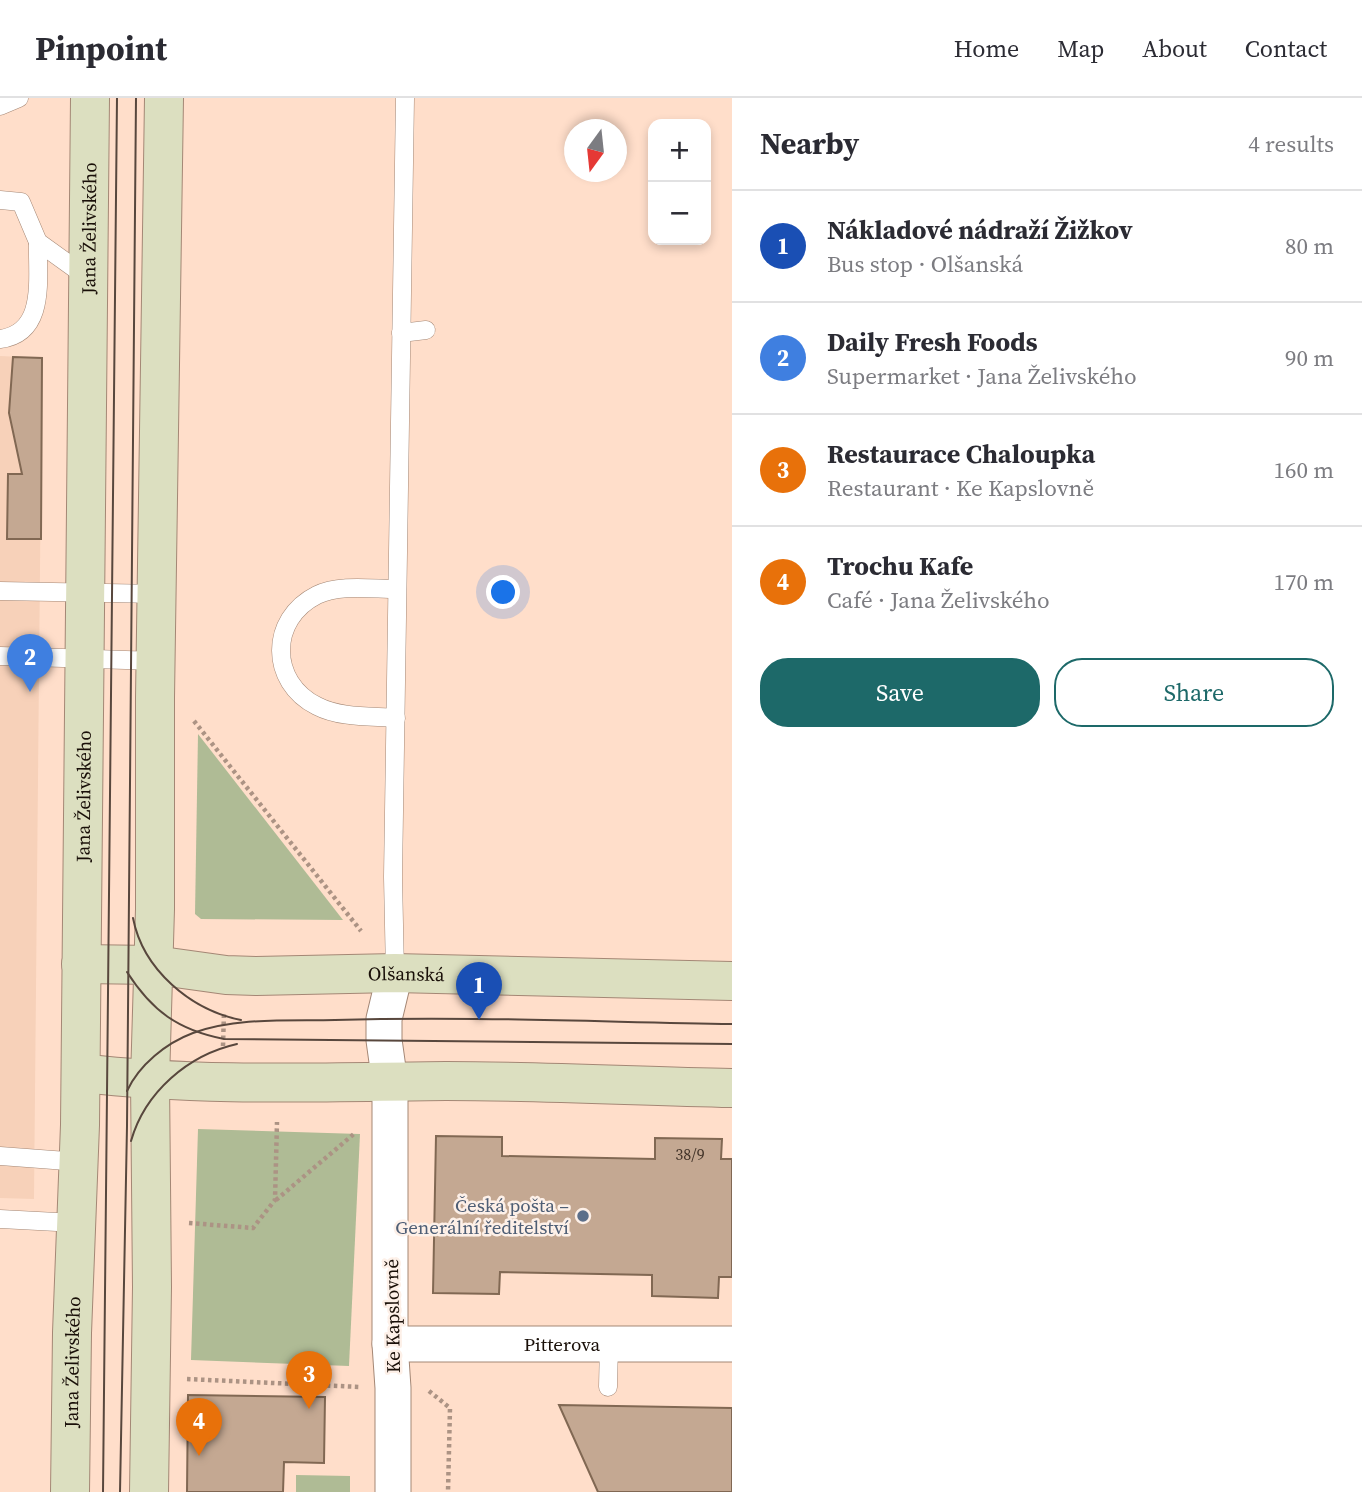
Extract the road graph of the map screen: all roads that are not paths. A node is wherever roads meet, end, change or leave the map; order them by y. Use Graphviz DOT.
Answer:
graph roads {
  1 [pos="19,98"];
  2 [pos="90,98"];
  3 [pos="164,98"];
  4 [pos="405,98"];
  5 [pos="0,106"];
  6 [pos="0,200"];
  7 [pos="38,242"];
  8 [pos="89,279"];
  9 [pos="426,330"];
  10 [pos="401,333"];
  11 [pos="0,339"];
  12 [pos="397,589"];
  13 [pos="0,591"];
  14 [pos="86,592"];
  15 [pos="159,594"];
  16 [pos="0,656"];
  17 [pos="85,659"];
  18 [pos="157,661"];
  19 [pos="396,718"];
  20 [pos="81,964"];
  21 [pos="154,965"];
  22 [pos="395,973"];
  23 [pos="732,981"];
  24 [pos="81,1073"];
  25 [pos="150,1080"];
  26 [pos="390,1083"];
  27 [pos="732,1088"];
  28 [pos="0,1156"];
  29 [pos="80,1162"];
  30 [pos="0,1219"];
  31 [pos="76,1223"];
  32 [pos="390,1344"];
  33 [pos="608,1344"];
  34 [pos="732,1344"];
  35 [pos="608,1387"];
  36 [pos="70,1492"];
  37 [pos="149,1492"];
  38 [pos="393,1492"];
  1 -- 5 [label="lane"];
  2 -- 8 [label="main road, Jana Želivského"];
  3 -- 15 [label="main road"];
  4 -- 10 [label="lane"];
  6 -- 7 [label="lane"];
  7 -- 8 [label="lane"];
  7 -- 11 [label="lane"];
  8 -- 14 [label="main road, Jana Želivského"];
  9 -- 10 [label="lane"];
  10 -- 12 [label="lane"];
  12 -- 19 [label="lane"];
  12 -- 19 [label="lane"];
  13 -- 14 [label="lane"];
  14 -- 15 [label="lane"];
  14 -- 17 [label="main road, Jana Želivského"];
  15 -- 18 [label="main road"];
  16 -- 17 [label="lane"];
  17 -- 18 [label="lane"];
  17 -- 20 [label="main road, Jana Želivského"];
  18 -- 21 [label="main road"];
  19 -- 22 [label="lane"];
  20 -- 21 [label="main road, Olšanská"];
  20 -- 24 [label="main road, Jana Želivského"];
  21 -- 22 [label="main road, Olšanská"];
  21 -- 25 [label="main road"];
  22 -- 23 [label="main road, Olšanská"];
  22 -- 26 [label="street, Ke Kapslovně"];
  24 -- 25 [label="main road"];
  24 -- 29 [label="main road, Jana Želivského"];
  25 -- 26 [label="main road"];
  25 -- 37 [label="main road"];
  26 -- 27 [label="main road"];
  26 -- 32 [label="street, Ke Kapslovně"];
  28 -- 29 [label="lane"];
  29 -- 31 [label="main road, Jana Želivského"];
  30 -- 31 [label="lane"];
  31 -- 36 [label="main road, Jana Želivského"];
  32 -- 33 [label="street, Pitterova"];
  32 -- 38 [label="street, Ke Kapslovně"];
  33 -- 34 [label="street, Pitterova"];
  33 -- 35 [label="lane"];
}
